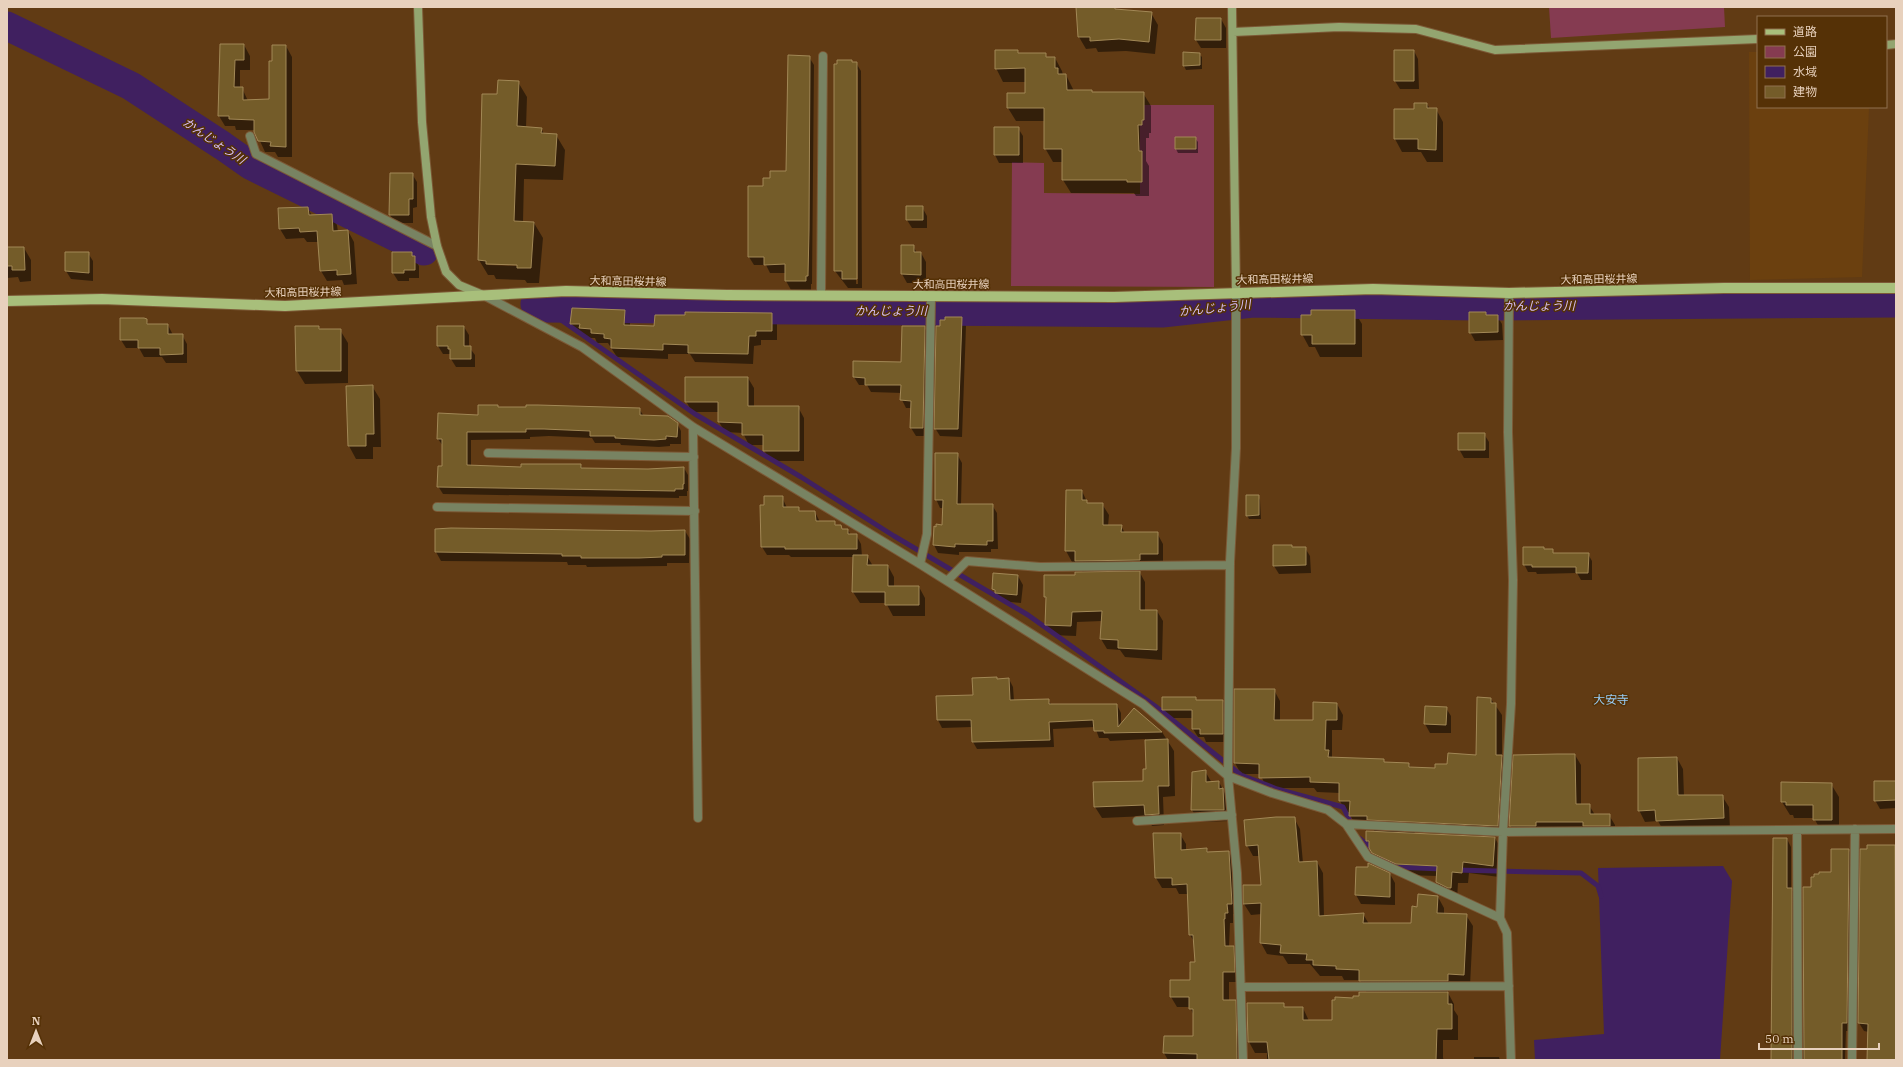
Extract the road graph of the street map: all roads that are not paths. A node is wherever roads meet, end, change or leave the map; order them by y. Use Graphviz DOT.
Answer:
graph roads {
  1 [pos="418,7"];
  2 [pos="1232,7"];
  3 [pos="1233,32"];
  4 [pos="1757,39"];
  5 [pos="823,56"];
  6 [pos="250,136"];
  7 [pos="437,246"];
  8 [pos="1896,288"];
  9 [pos="821,295"];
  10 [pos="1236,296"];
  11 [pos="487,297"];
  12 [pos="7,301"];
  13 [pos="931,301"];
  14 [pos="1510,301"];
  15 [pos="694,427"];
  16 [pos="488,453"];
  17 [pos="694,457"];
  18 [pos="436,507"];
  19 [pos="695,511"];
  20 [pos="920,564"];
  21 [pos="1230,565"];
  22 [pos="947,581"];
  23 [pos="1228,776"];
  24 [pos="1232,815"];
  25 [pos="698,818"];
  26 [pos="1137,821"];
  27 [pos="1346,824"];
  28 [pos="1855,829"];
  29 [pos="1896,829"];
  30 [pos="1797,830"];
  31 [pos="1503,832"];
  32 [pos="1500,918"];
  33 [pos="1509,986"];
  34 [pos="1242,987"];
  35 [pos="1244,1060"];
  36 [pos="1512,1060"];
  37 [pos="1798,1060"];
  38 [pos="1852,1060"];
  1 -- 7 [label="street"];
  2 -- 3 [label="street"];
  3 -- 4 [label="street"];
  3 -- 10 [label="street"];
  5 -- 9 [label="street"];
  6 -- 7 [label="street"];
  7 -- 11 [label="street"];
  8 -- 14 [label="main road, 大和高田桜井線"];
  9 -- 11 [label="main road, 大和高田桜井線"];
  9 -- 13 [label="main road, 大和高田桜井線"];
  10 -- 13 [label="main road, 大和高田桜井線"];
  10 -- 14 [label="main road, 大和高田桜井線"];
  10 -- 21 [label="street"];
  11 -- 12 [label="main road, 大和高田桜井線"];
  11 -- 15 [label="street"];
  13 -- 20 [label="street"];
  14 -- 31 [label="street"];
  15 -- 17 [label="street"];
  15 -- 20 [label="street"];
  16 -- 17 [label="street"];
  17 -- 19 [label="street"];
  18 -- 19 [label="street"];
  19 -- 25 [label="street"];
  20 -- 22 [label="street"];
  21 -- 22 [label="street"];
  21 -- 23 [label="street"];
  22 -- 23 [label="street"];
  23 -- 24 [label="street"];
  23 -- 27 [label="street"];
  24 -- 26 [label="street"];
  24 -- 34 [label="street"];
  27 -- 31 [label="street"];
  27 -- 32 [label="street"];
  28 -- 29 [label="street"];
  28 -- 30 [label="street"];
  28 -- 38 [label="street"];
  30 -- 31 [label="street"];
  30 -- 37 [label="street"];
  31 -- 32 [label="street"];
  32 -- 33 [label="street"];
  33 -- 34 [label="street"];
  33 -- 36 [label="street"];
  34 -- 35 [label="street"];
}
